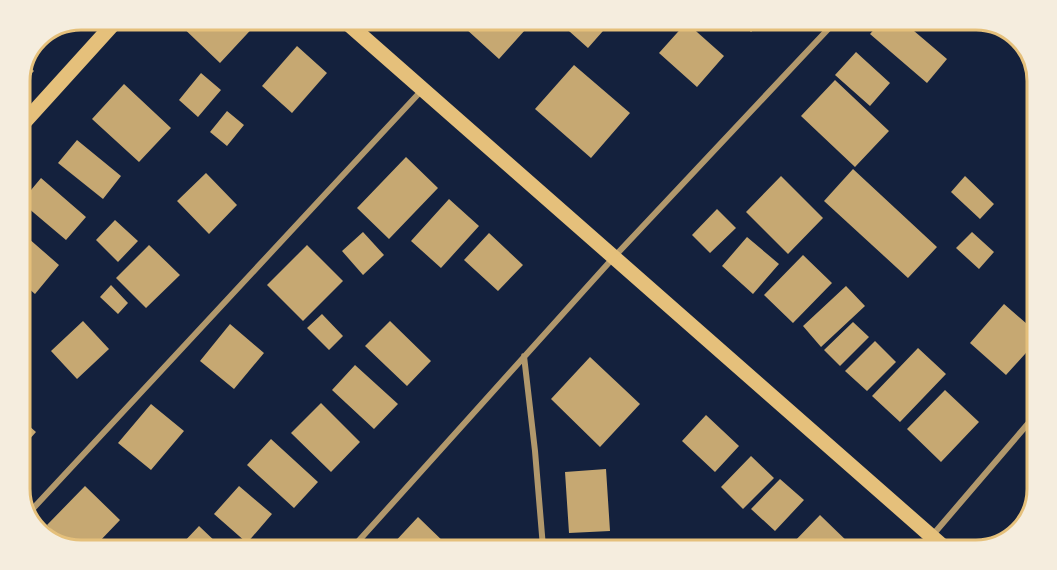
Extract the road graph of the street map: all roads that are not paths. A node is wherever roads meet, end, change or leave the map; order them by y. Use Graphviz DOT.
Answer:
graph roads {
  1 [pos="108,30"];
  2 [pos="355,30"];
  3 [pos="827,30"];
  4 [pos="423,89"];
  5 [pos="30,116"];
  6 [pos="614,257"];
  7 [pos="524,356"];
  8 [pos="1027,425"];
  9 [pos="34,507"];
  10 [pos="931,537"];
  11 [pos="359,540"];
  12 [pos="542,540"];
  13 [pos="934,540"];
  1 -- 5 [label="main road"];
  2 -- 4 [label="main road"];
  3 -- 6 [label="street"];
  4 -- 6 [label="main road"];
  4 -- 9 [label="street"];
  6 -- 7 [label="street"];
  6 -- 10 [label="main road"];
  7 -- 11 [label="street"];
  7 -- 12 [label="street"];
  8 -- 10 [label="street"];
  10 -- 13 [label="main road"];
}
